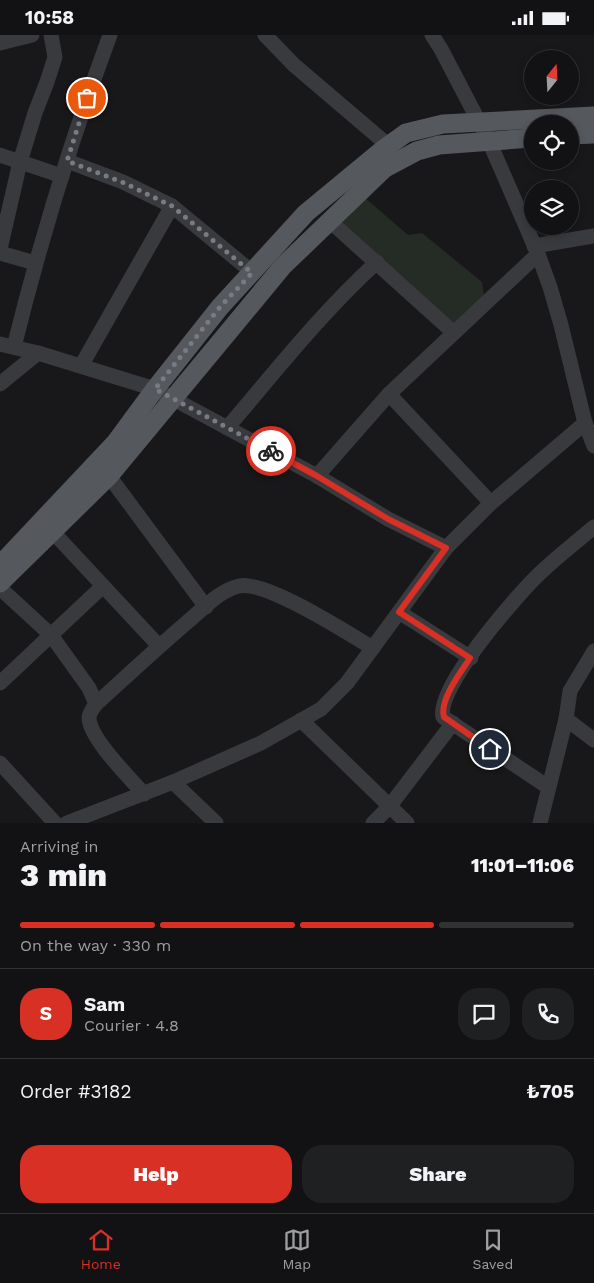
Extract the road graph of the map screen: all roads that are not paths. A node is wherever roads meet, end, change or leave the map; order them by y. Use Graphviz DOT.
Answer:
graph roads {
  1 [pos="32,35"];
  2 [pos="51,35"];
  3 [pos="110,35"];
  4 [pos="265,35"];
  5 [pos="432,35"];
  6 [pos="0,43"];
  7 [pos="594,116"];
  8 [pos="479,123"];
  9 [pos="594,134"];
  10 [pos="579,135"];
  11 [pos="524,138"];
  12 [pos="489,141"];
  13 [pos="389,145"];
  14 [pos="0,155"];
  15 [pos="67,161"];
  16 [pos="20,162"];
  17 [pos="62,176"];
  18 [pos="172,206"];
  19 [pos="331,222"];
  20 [pos="594,236"];
  21 [pos="0,249"];
  22 [pos="536,250"];
  23 [pos="0,253"];
  24 [pos="376,262"];
  25 [pos="35,263"];
  26 [pos="252,273"];
  27 [pos="454,333"];
  28 [pos="7,346"];
  29 [pos="38,353"];
  30 [pos="81,366"];
  31 [pos="0,384"];
  32 [pos="155,389"];
  33 [pos="389,394"];
  34 [pos="172,397"];
  35 [pos="585,423"];
  36 [pos="227,428"];
  37 [pos="594,446"];
  38 [pos="109,476"];
  39 [pos="317,476"];
  40 [pos="491,503"];
  41 [pos="594,527"];
  42 [pos="52,531"];
  43 [pos="446,548"];
  44 [pos="0,565"];
  45 [pos="0,583"];
  46 [pos="103,586"];
  47 [pos="0,588"];
  48 [pos="206,607"];
  49 [pos="399,612"];
  50 [pos="50,635"];
  51 [pos="159,646"];
  52 [pos="373,648"];
  53 [pos="594,651"];
  54 [pos="470,658"];
  55 [pos="0,683"];
  56 [pos="96,704"];
  57 [pos="566,719"];
  58 [pos="301,720"];
  59 [pos="453,723"];
  60 [pos="594,739"];
  61 [pos="0,763"];
  62 [pos="173,782"];
  63 [pos="548,787"];
  64 [pos="144,793"];
  65 [pos="389,807"];
  66 [pos="55,823"];
  67 [pos="67,823"];
  68 [pos="216,823"];
  69 [pos="373,823"];
  70 [pos="407,823"];
  71 [pos="540,823"];
  1 -- 6 [label="street"];
  2 -- 16 [label="street"];
  3 -- 15 [label="street"];
  4 -- 13 [label="street"];
  5 -- 8 [label="street"];
  7 -- 8 [label="main road"];
  8 -- 12 [label="street"];
  8 -- 13 [label="main road"];
  9 -- 10 [label="main road"];
  11 -- 12 [label="main road"];
  12 -- 19 [label="main road"];
  12 -- 22 [label="street"];
  13 -- 26 [label="main road"];
  14 -- 16 [label="street"];
  15 -- 17 [label="street"];
  15 -- 18 [label="street"];
  16 -- 17 [label="street"];
  16 -- 21 [label="street"];
  17 -- 25 [label="street"];
  18 -- 26 [label="street"];
  18 -- 30 [label="street"];
  19 -- 24 [label="street"];
  19 -- 34 [label="main road"];
  20 -- 22 [label="street"];
  22 -- 27 [label="street"];
  22 -- 35 [label="street"];
  23 -- 25 [label="street"];
  24 -- 27 [label="street"];
  24 -- 36 [label="street"];
  25 -- 28 [label="street"];
  26 -- 32 [label="main road"];
  27 -- 33 [label="street"];
  28 -- 29 [label="street"];
  29 -- 30 [label="street"];
  29 -- 31 [label="street"];
  30 -- 32 [label="street"];
  32 -- 34 [label="street"];
  32 -- 44 [label="main road"];
  33 -- 39 [label="street"];
  33 -- 40 [label="street"];
  34 -- 36 [label="street"];
  34 -- 38 [label="main road"];
  35 -- 37 [label="street"];
  35 -- 40 [label="street"];
  36 -- 39 [label="street"];
  38 -- 42 [label="main road"];
  38 -- 48 [label="street"];
  39 -- 43 [label="street"];
  40 -- 43 [label="street"];
  41 -- 54 [label="street"];
  42 -- 45 [label="main road"];
  42 -- 46 [label="street"];
  43 -- 49 [label="street"];
  46 -- 50 [label="street"];
  46 -- 51 [label="street"];
  47 -- 50 [label="street"];
  48 -- 51 [label="street"];
  48 -- 52 [label="street"];
  49 -- 52 [label="street"];
  49 -- 54 [label="street"];
  50 -- 55 [label="street"];
  50 -- 56 [label="street"];
  51 -- 56 [label="street"];
  52 -- 58 [label="street"];
  53 -- 57 [label="street"];
  54 -- 59 [label="street"];
  56 -- 64 [label="street"];
  57 -- 60 [label="street"];
  57 -- 63 [label="street"];
  58 -- 62 [label="street"];
  58 -- 65 [label="street"];
  59 -- 63 [label="street"];
  59 -- 65 [label="street"];
  61 -- 66 [label="street"];
  62 -- 64 [label="street"];
  62 -- 68 [label="street"];
  63 -- 71 [label="street"];
  64 -- 67 [label="street"];
  65 -- 69 [label="street"];
  65 -- 70 [label="street"];
}
